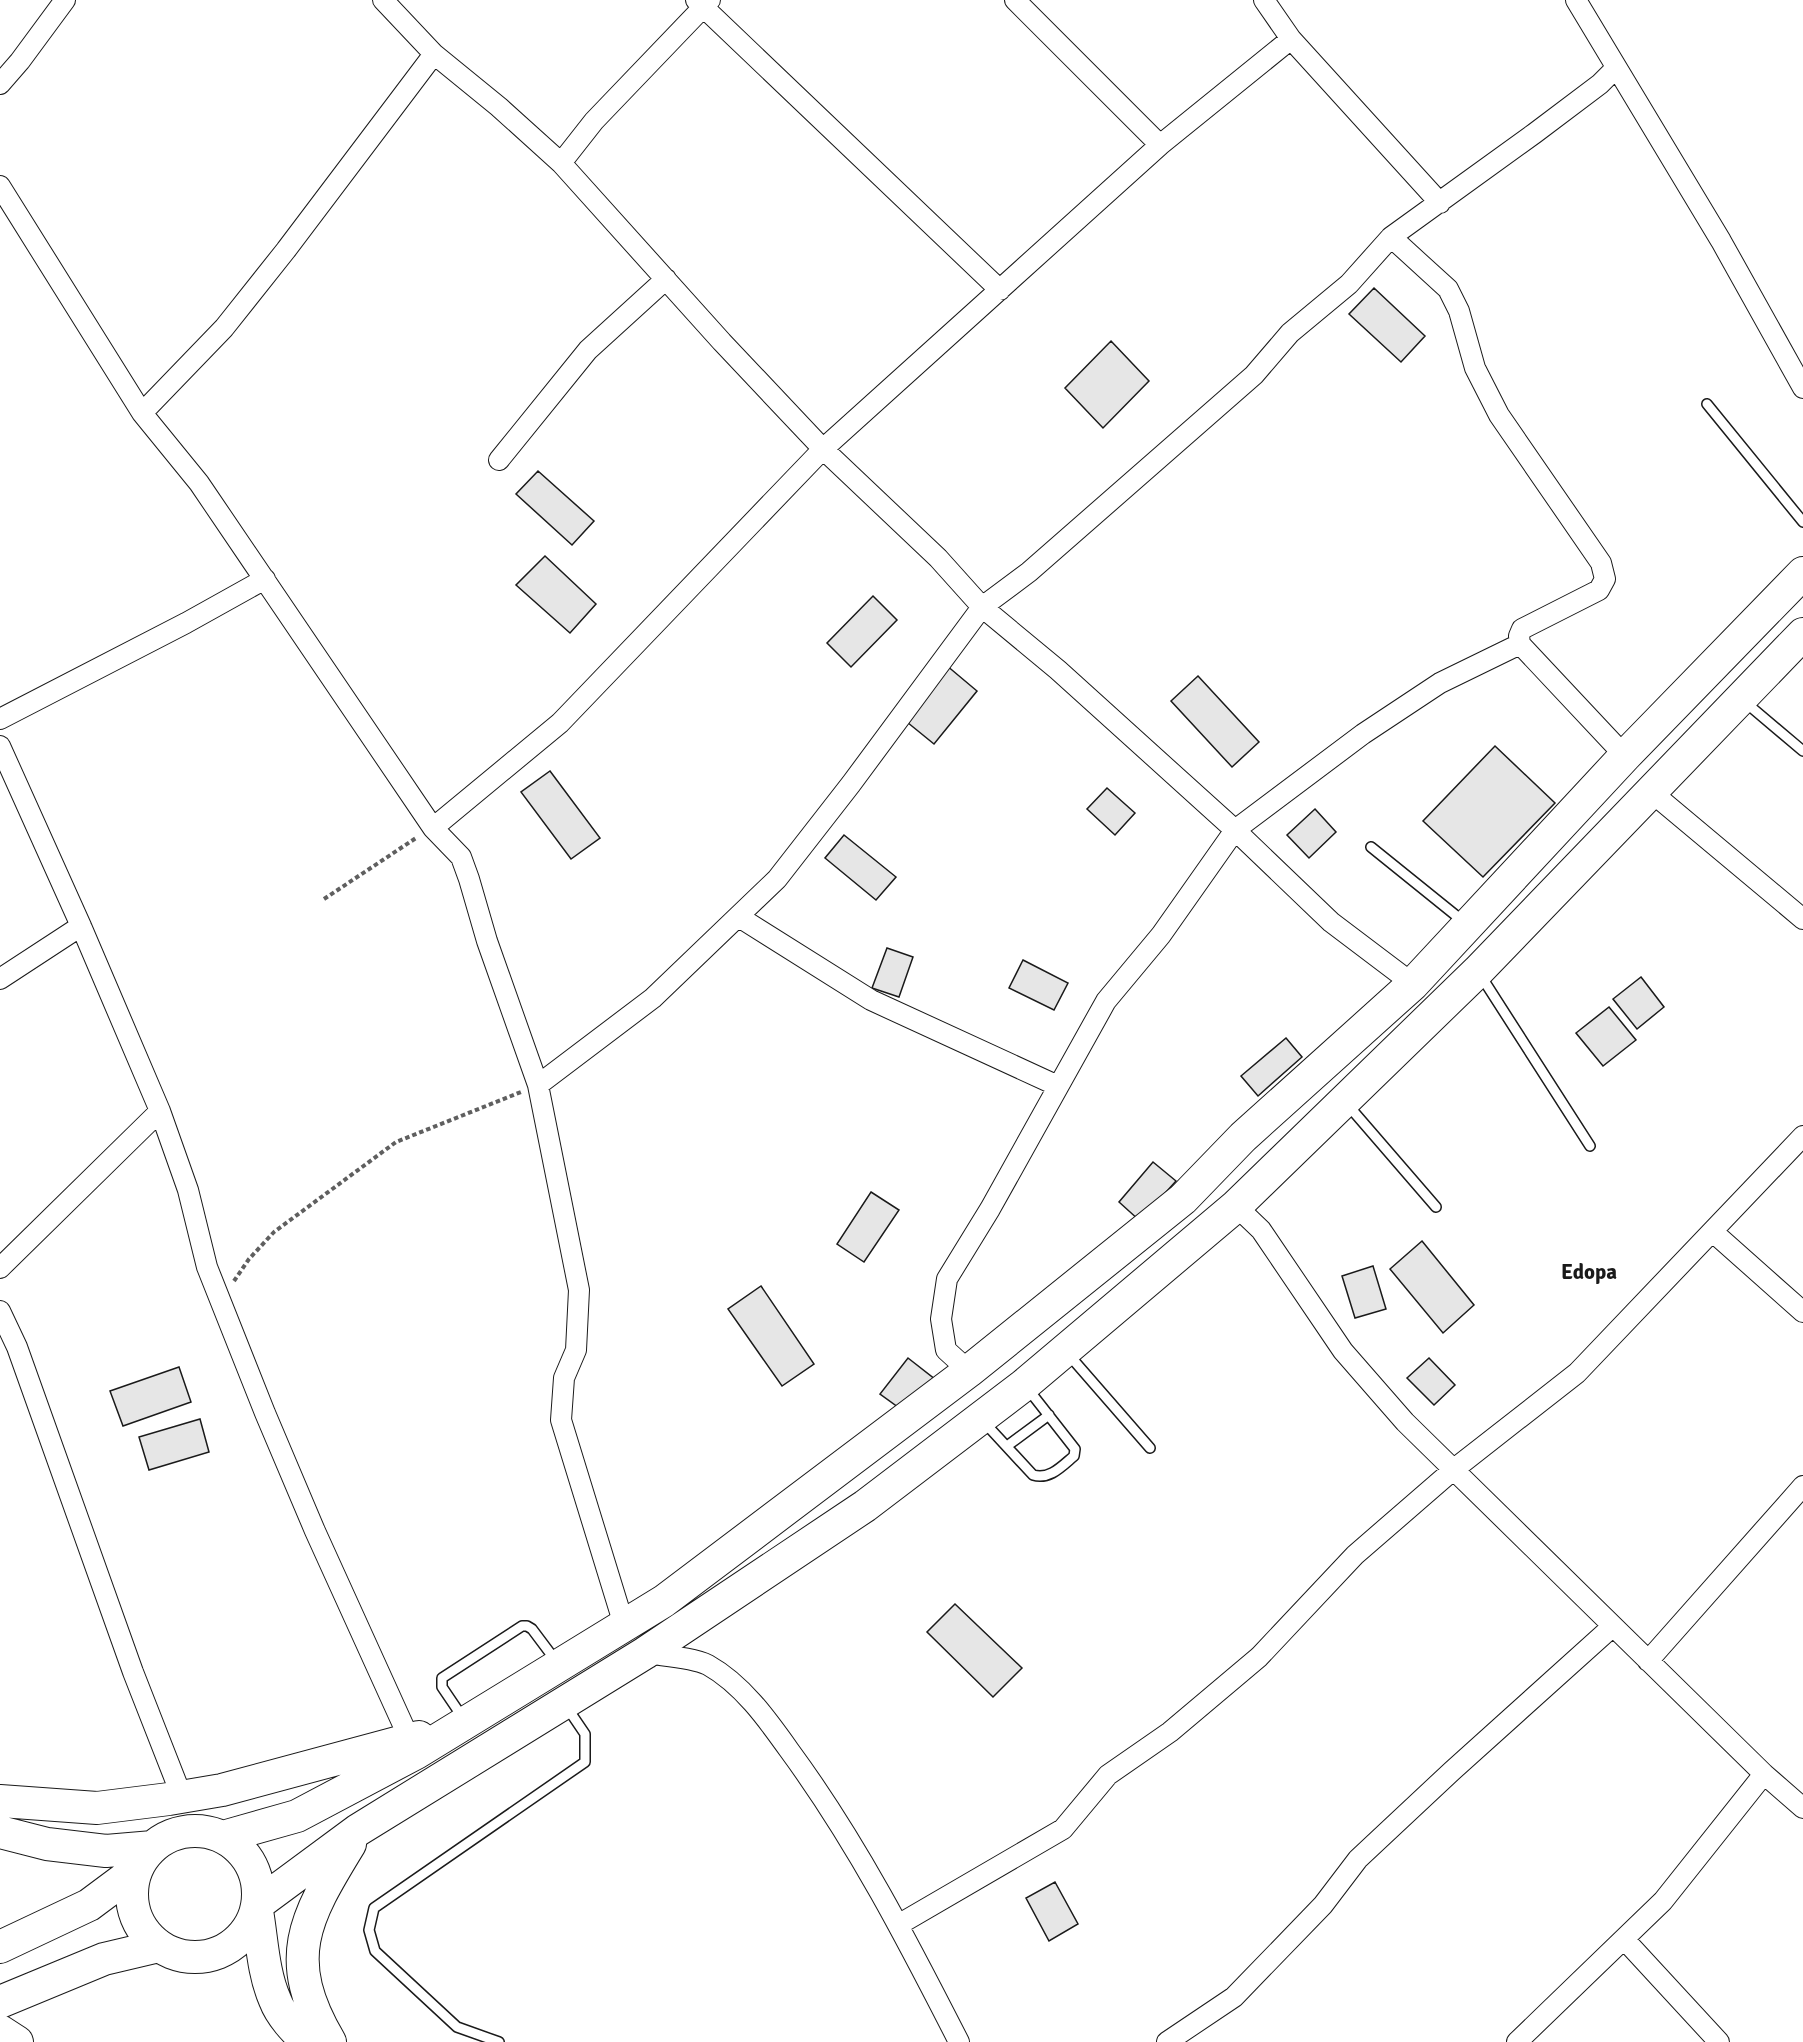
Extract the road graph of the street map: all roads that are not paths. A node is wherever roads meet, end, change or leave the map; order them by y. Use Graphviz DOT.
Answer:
graph roads {
  1 [pos="65,0"];
  2 [pos="383,0"];
  3 [pos="1015,0"];
  4 [pos="1264,0"];
  5 [pos="1576,0"];
  6 [pos="703,2"];
  7 [pos="1291,39"];
  8 [pos="434,54"];
  9 [pos="1616,68"];
  10 [pos="0,84"];
  11 [pos="1160,145"];
  12 [pos="561,163"];
  13 [pos="0,186"];
  14 [pos="1440,203"];
  15 [pos="1391,237"];
  16 [pos="666,279"];
  17 [pos="1000,290"];
  18 [pos="1803,388"];
  19 [pos="1707,404"];
  20 [pos="142,412"];
  21 [pos="823,449"];
  22 [pos="499,460"];
  23 [pos="1803,522"];
  24 [pos="1803,573"];
  25 [pos="265,579"];
  26 [pos="982,607"];
  27 [pos="1803,634"];
  28 [pos="1520,644"];
  29 [pos="1741,698"];
  30 [pos="0,718"];
  31 [pos="0,746"];
  32 [pos="1803,751"];
  33 [pos="1625,756"];
  34 [pos="1650,791"];
  35 [pos="433,828"];
  36 [pos="1235,830"];
  37 [pos="1371,847"];
  38 [pos="739,917"];
  39 [pos="1803,919"];
  40 [pos="1468,925"];
  41 [pos="81,926"];
  42 [pos="1478,971"];
  43 [pos="0,979"];
  44 [pos="1413,984"];
  45 [pos="538,1085"];
  46 [pos="1058,1086"];
  47 [pos="1343,1100"];
  48 [pos="160,1111"];
  49 [pos="1803,1136"];
  50 [pos="1590,1146"];
  51 [pos="1236,1206"];
  52 [pos="1436,1207"];
  53 [pos="1713,1232"];
  54 [pos="0,1268"];
  55 [pos="0,1311"];
  56 [pos="1803,1312"];
  57 [pos="1066,1351"];
  58 [pos="969,1371"];
  59 [pos="1024,1385"];
  60 [pos="1049,1415"];
  61 [pos="980,1418"];
  62 [pos="1007,1446"];
  63 [pos="1150,1448"];
  64 [pos="1453,1470"];
  65 [pos="1803,1486"];
  66 [pos="624,1625"];
  67 [pos="1613,1626"];
  68 [pos="645,1653"];
  69 [pos="1648,1661"];
  70 [pos="559,1666"];
  71 [pos="564,1704"];
  72 [pos="461,1725"];
  73 [pos="413,1746"];
  74 [pos="1764,1774"];
  75 [pos="182,1797"];
  76 [pos="0,1801"];
  77 [pos="1803,1808"];
  78 [pos="358,1830"];
  79 [pos="0,1832"];
  80 [pos="223,1837"];
  81 [pos="145,1859"];
  82 [pos="258,1908"];
  83 [pos="898,1925"];
  84 [pos="1624,1939"];
  85 [pos="159,1946"];
  86 [pos="0,1947"];
  87 [pos="0,2002"];
  88 [pos="0,2031"];
  89 [pos="17,2042"];
  90 [pos="307,2042"];
  91 [pos="330,2042"];
  92 [pos="499,2042"];
  93 [pos="960,2042"];
  94 [pos="1167,2042"];
  95 [pos="1517,2042"];
  96 [pos="1719,2042"];
  1 -- 10 [label="street"];
  2 -- 8 [label="street"];
  3 -- 11 [label="street"];
  4 -- 7 [label="street"];
  5 -- 9 [label="street"];
  6 -- 12 [label="street"];
  6 -- 17 [label="street"];
  7 -- 11 [label="street"];
  7 -- 14 [label="street"];
  8 -- 12 [label="street"];
  8 -- 20 [label="street"];
  9 -- 14 [label="street"];
  9 -- 18 [label="street"];
  11 -- 17 [label="street"];
  12 -- 16 [label="street"];
  13 -- 20 [label="street"];
  14 -- 15 [label="street"];
  15 -- 26 [label="street"];
  15 -- 28 [label="street"];
  16 -- 21 [label="street"];
  16 -- 22 [label="street"];
  17 -- 21 [label="street"];
  19 -- 23 [label="lane"];
  20 -- 25 [label="street"];
  21 -- 26 [label="street"];
  21 -- 35 [label="street"];
  24 -- 33 [label="highway"];
  25 -- 30 [label="street"];
  25 -- 35 [label="street"];
  26 -- 36 [label="street"];
  26 -- 38 [label="street"];
  27 -- 29 [label="highway"];
  28 -- 33 [label="street"];
  28 -- 36 [label="street"];
  29 -- 32 [label="lane"];
  29 -- 34 [label="highway"];
  31 -- 41 [label="street"];
  33 -- 40 [label="highway"];
  34 -- 39 [label="street"];
  34 -- 42 [label="highway"];
  35 -- 45 [label="street"];
  36 -- 44 [label="street"];
  36 -- 46 [label="street"];
  37 -- 40 [label="lane"];
  38 -- 45 [label="street"];
  38 -- 46 [label="street"];
  40 -- 44 [label="highway"];
  41 -- 43 [label="street"];
  41 -- 48 [label="street"];
  42 -- 47 [label="highway"];
  42 -- 50 [label="lane"];
  44 -- 58 [label="highway"];
  45 -- 66 [label="street"];
  46 -- 58 [label="street"];
  47 -- 51 [label="highway"];
  47 -- 52 [label="lane"];
  48 -- 54 [label="street"];
  48 -- 73 [label="street"];
  49 -- 53 [label="street"];
  51 -- 57 [label="highway"];
  51 -- 64 [label="street"];
  53 -- 56 [label="street"];
  53 -- 64 [label="street"];
  55 -- 75 [label="street"];
  57 -- 59 [label="highway"];
  57 -- 63 [label="lane"];
  58 -- 66 [label="highway"];
  59 -- 60 [label="lane"];
  59 -- 61 [label="highway"];
  60 -- 62 [label="lane"];
  60 -- 62 [label="lane"];
  61 -- 62 [label="lane"];
  61 -- 68 [label="highway"];
  64 -- 67 [label="street"];
  64 -- 83 [label="street"];
  65 -- 69 [label="street"];
  66 -- 70 [label="highway"];
  67 -- 69 [label="street"];
  67 -- 94 [label="street"];
  68 -- 71 [label="highway"];
  68 -- 83 [label="street"];
  69 -- 74 [label="street"];
  70 -- 72 [label="highway"];
  70 -- 72 [label="lane"];
  71 -- 78 [label="highway"];
  71 -- 92 [label="lane"];
  72 -- 73 [label="highway"];
  73 -- 75 [label="highway"];
  73 -- 80 [label="highway"];
  74 -- 77 [label="street"];
  74 -- 84 [label="street"];
  75 -- 76 [label="highway"];
  78 -- 82 [label="highway"];
  78 -- 91 [label="highway"];
  79 -- 81 [label="highway"];
  80 -- 81 [label="highway"];
  80 -- 82 [label="highway"];
  81 -- 85 [label="highway"];
  81 -- 86 [label="highway"];
  82 -- 85 [label="highway"];
  82 -- 90 [label="highway"];
  83 -- 93 [label="street"];
  84 -- 95 [label="street"];
  84 -- 96 [label="street"];
  85 -- 87 [label="highway"];
  88 -- 89 [label="highway"];
}
